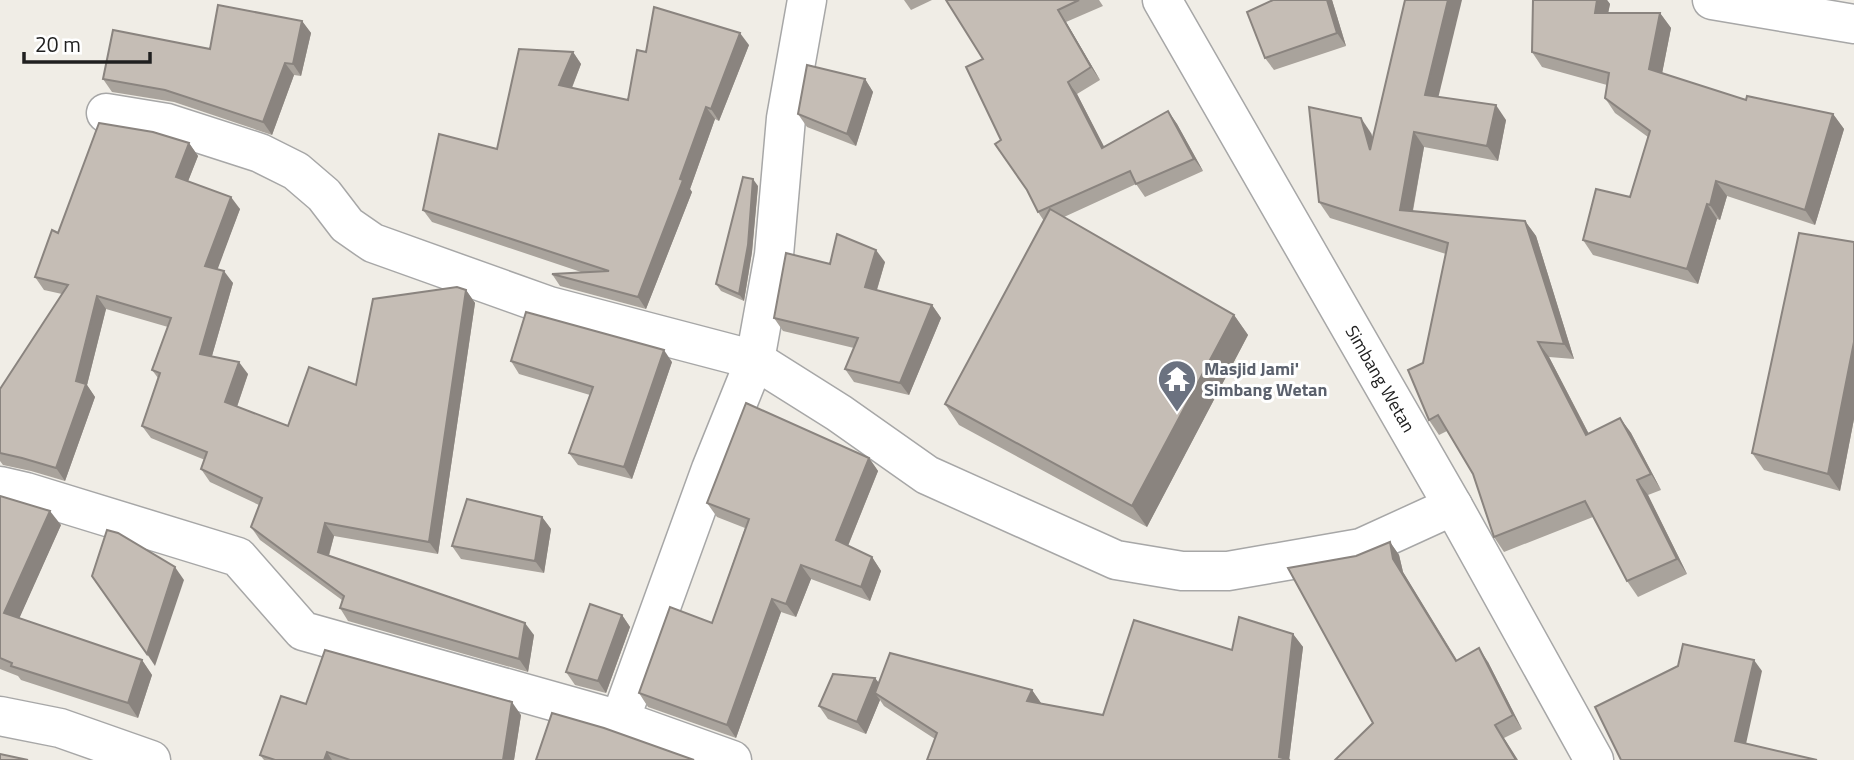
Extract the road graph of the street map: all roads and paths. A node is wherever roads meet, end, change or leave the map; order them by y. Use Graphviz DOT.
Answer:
graph roads {
  1 [pos="807,0"];
  2 [pos="1162,0"];
  3 [pos="1712,0"];
  4 [pos="1854,24"];
  5 [pos="106,113"];
  6 [pos="755,360"];
  7 [pos="0,485"];
  8 [pos="1453,506"];
  9 [pos="0,716"];
  10 [pos="620,720"];
  11 [pos="151,760"];
  12 [pos="732,760"];
  13 [pos="1594,760"];
  1 -- 6 [label="street"];
  2 -- 8 [label="street, Simbang Wetan"];
  3 -- 4 [label="street"];
  5 -- 6 [label="street"];
  6 -- 8 [label="street"];
  6 -- 10 [label="street"];
  7 -- 10 [label="street"];
  8 -- 13 [label="street, Simbang Wetan"];
  9 -- 11 [label="street"];
  10 -- 12 [label="street"];
}
